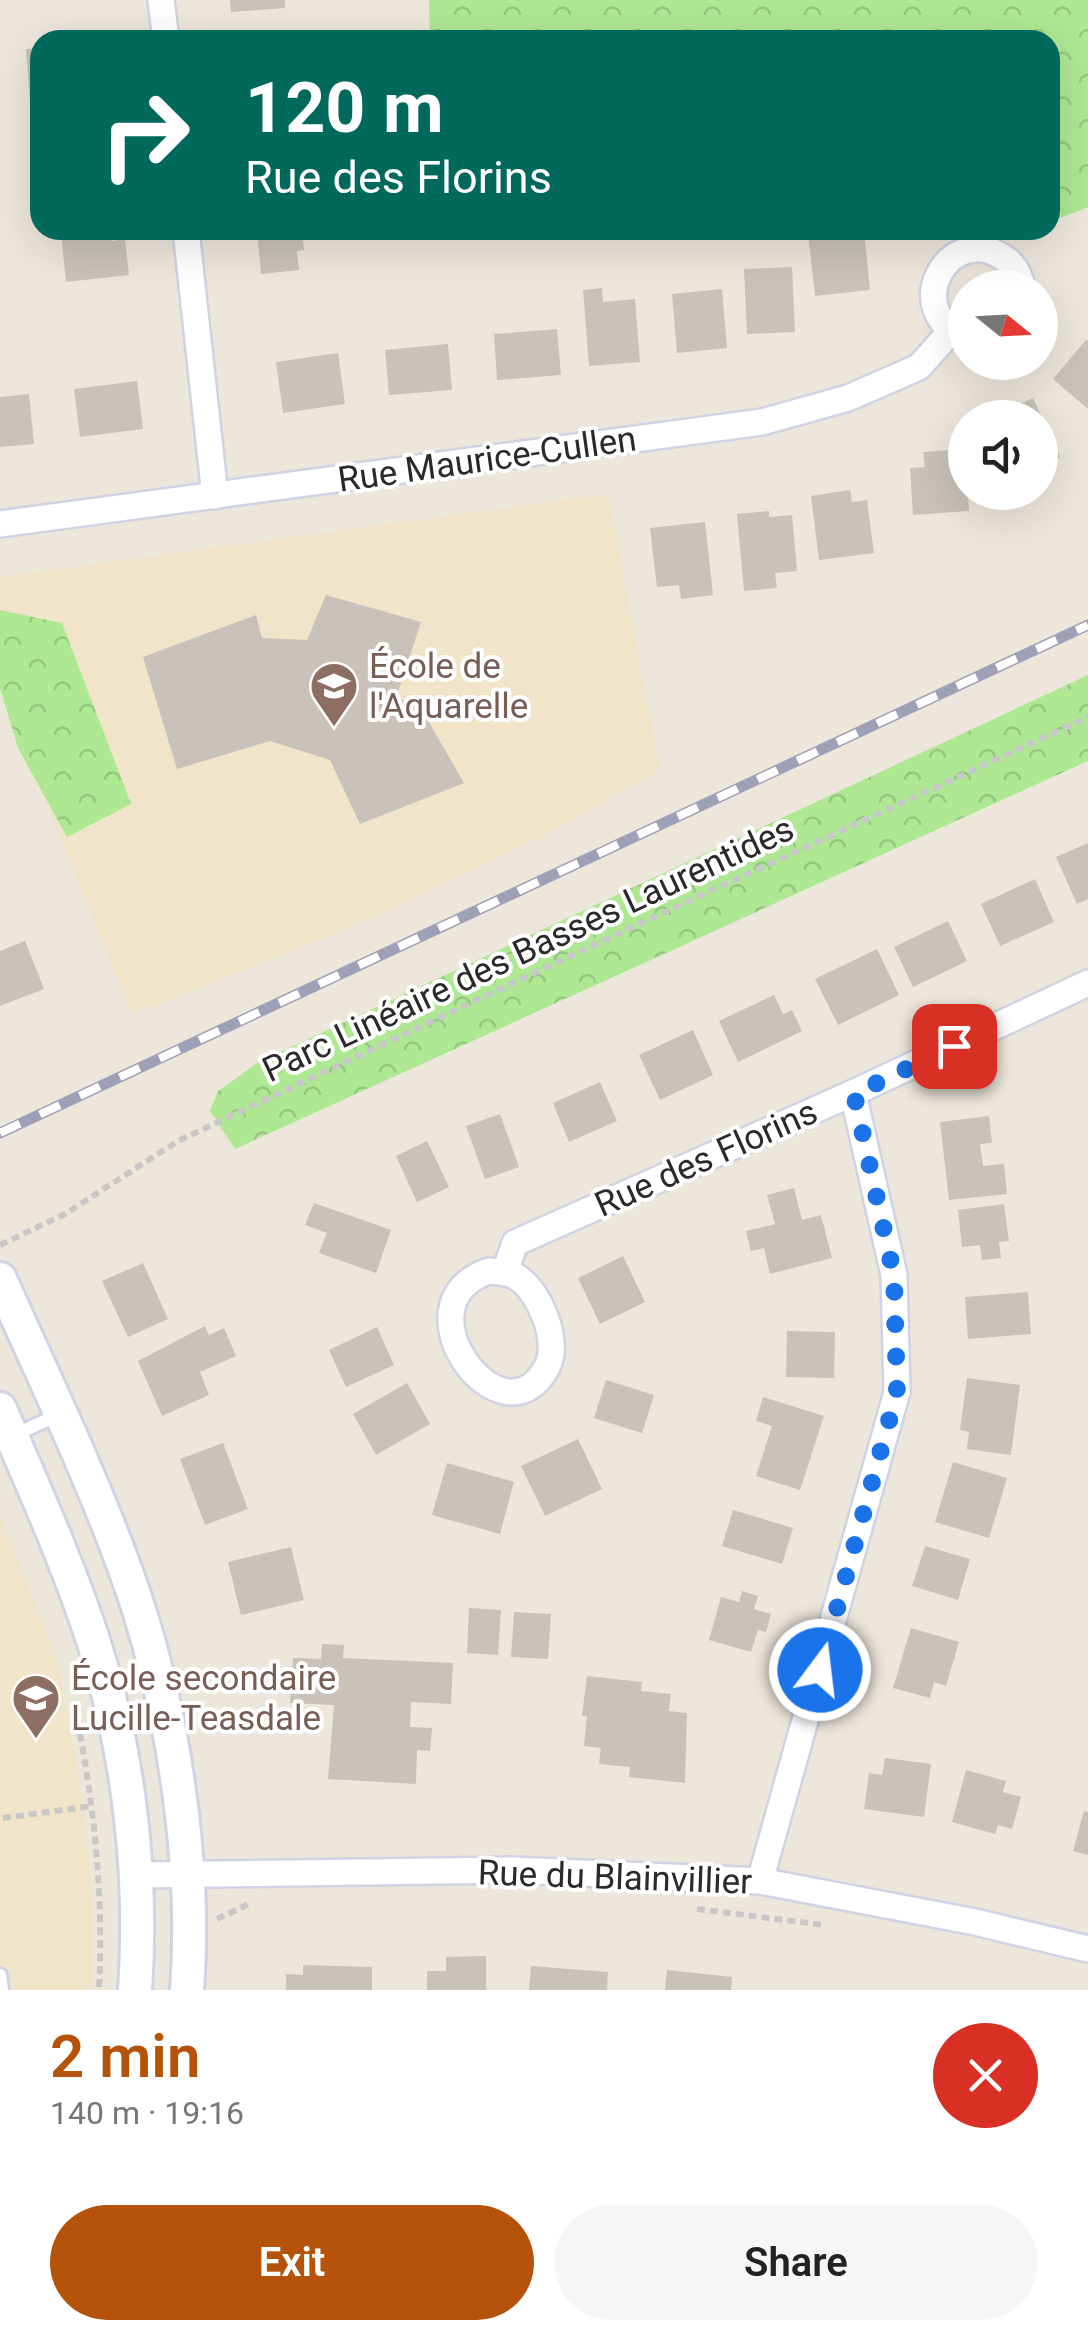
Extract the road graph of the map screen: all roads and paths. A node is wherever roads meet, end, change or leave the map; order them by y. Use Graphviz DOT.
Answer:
graph roads {
  1 [pos="162,0"];
  2 [pos="165,30"];
  3 [pos="187,240"];
  4 [pos="1015,270"];
  5 [pos="948,324"];
  6 [pos="948,343"];
  7 [pos="215,496"];
  8 [pos="0,524"];
  9 [pos="1088,717"];
  10 [pos="1088,983"];
  11 [pos="854,1094"];
  12 [pos="0,1245"];
  13 [pos="505,1272"];
  14 [pos="4,1298"];
  15 [pos="60,1414"];
  16 [pos="4,1428"];
  17 [pos="72,1695"];
  18 [pos="104,1805"];
  19 [pos="92,1806"];
  20 [pos="3,1818"];
  21 [pos="186,1873"];
  22 [pos="136,1875"];
  23 [pos="760,1881"];
  24 [pos="252,1903"];
  25 [pos="689,1908"];
  26 [pos="219,1920"];
  27 [pos="840,1927"];
  28 [pos="1088,1948"];
  29 [pos="0,1975"];
  30 [pos="2,1990"];
  31 [pos="99,1990"];
  32 [pos="135,1990"];
  33 [pos="187,1990"];
  1 -- 2 [label="street"];
  3 -- 7 [label="street"];
  4 -- 5 [label="street, Rue Maurice-Cullen"];
  6 -- 7 [label="street, Rue Maurice-Cullen"];
  7 -- 8 [label="street, Rue Maurice-Cullen"];
  9 -- 12 [label="path, Parc Linéaire des Basses Laurentides"];
  10 -- 11 [label="street, Rue des Florins"];
  11 -- 13 [label="street, Rue des Florins"];
  11 -- 23 [label="street"];
  13 -- 13 [label="street"];
  14 -- 15 [label="street"];
  15 -- 16 [label="lane"];
  15 -- 21 [label="street"];
  16 -- 22 [label="street"];
  17 -- 19 [label="path"];
  18 -- 19 [label="path"];
  19 -- 20 [label="path"];
  19 -- 31 [label="path"];
  21 -- 22 [label="street, Rue du Blainvillier"];
  21 -- 23 [label="street, Rue du Blainvillier"];
  21 -- 33 [label="street"];
  22 -- 32 [label="street"];
  23 -- 28 [label="street, Rue du Blainvillier"];
  24 -- 26 [label="path"];
  25 -- 27 [label="path, Rue du Blainvillier"];
  29 -- 30 [label="lane"];
}
